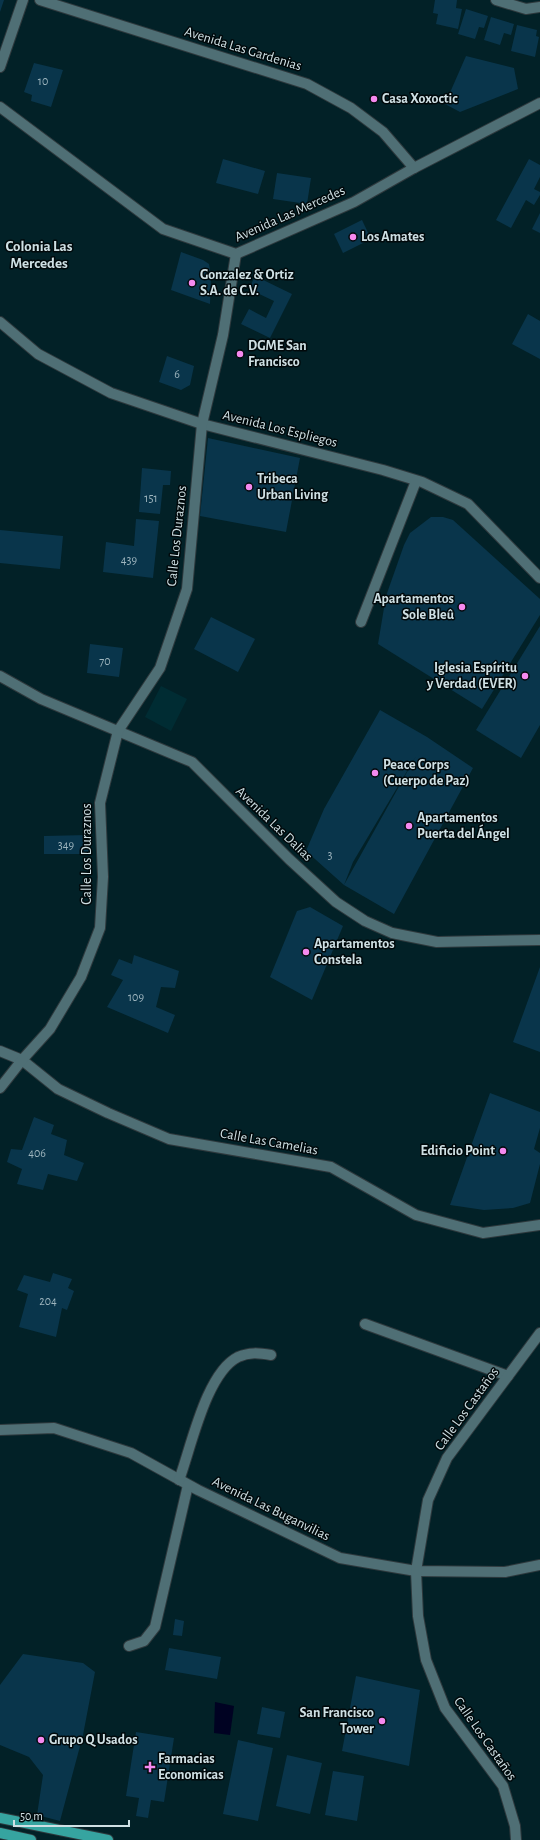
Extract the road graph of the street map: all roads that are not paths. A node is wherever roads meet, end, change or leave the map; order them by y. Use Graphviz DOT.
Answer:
graph roads {
  1 [pos="23,0"];
  2 [pos="40,0"];
  3 [pos="496,0"];
  4 [pos="540,7"];
  5 [pos="0,67"];
  6 [pos="540,103"];
  7 [pos="0,107"];
  8 [pos="414,168"];
  9 [pos="236,254"];
  10 [pos="0,322"];
  11 [pos="202,424"];
  12 [pos="416,481"];
  13 [pos="540,578"];
  14 [pos="361,622"];
  15 [pos="0,676"];
  16 [pos="118,731"];
  17 [pos="540,940"];
  18 [pos="0,1051"];
  19 [pos="22,1060"];
  20 [pos="0,1088"];
  21 [pos="540,1225"];
  22 [pos="365,1324"];
  23 [pos="540,1333"];
  24 [pos="271,1355"];
  25 [pos="508,1376"];
  26 [pos="0,1430"];
  27 [pos="179,1480"];
  28 [pos="188,1485"];
  29 [pos="540,1565"];
  30 [pos="416,1571"];
  31 [pos="129,1646"];
  32 [pos="0,1818"];
  33 [pos="0,1833"];
  34 [pos="31,1840"];
  35 [pos="108,1840"];
  36 [pos="516,1840"];
  1 -- 5 [label="street"];
  2 -- 8 [label="street, Avenida Las Gardenias"];
  3 -- 4 [label="street"];
  6 -- 8 [label="street, Avenida Las Mercedes"];
  7 -- 9 [label="street, Avenida Las Mercedes"];
  8 -- 9 [label="street, Avenida Las Mercedes"];
  9 -- 11 [label="street, Calle Los Duraznos"];
  10 -- 11 [label="street, Avenida Los Espliegos"];
  11 -- 12 [label="street, Avenida Los Espliegos"];
  11 -- 16 [label="street, Calle Los Duraznos"];
  12 -- 13 [label="street, Avenida Los Espliegos"];
  12 -- 14 [label="street"];
  15 -- 16 [label="street, Avenida Las Dalias"];
  16 -- 17 [label="street, Avenida Las Dalias"];
  16 -- 19 [label="street, Calle Los Duraznos"];
  18 -- 19 [label="street, Calle Las Camelias"];
  19 -- 20 [label="street, Calle Los Duraznos"];
  19 -- 21 [label="street, Calle Las Camelias"];
  22 -- 25 [label="street"];
  23 -- 25 [label="street, Calle Los Castaños"];
  24 -- 27 [label="street"];
  25 -- 30 [label="street, Calle Los Castaños"];
  26 -- 27 [label="street, Avenida Las Buganvilias"];
  27 -- 28 [label="street, Avenida Las Buganvilias"];
  28 -- 30 [label="street, Avenida Las Buganvilias"];
  28 -- 31 [label="street"];
  29 -- 30 [label="street, Avenida Las Buganvilias"];
  30 -- 36 [label="street, Calle Los Castaños"];
  32 -- 35 [label="main road"];
  33 -- 34 [label="main road"];
}
